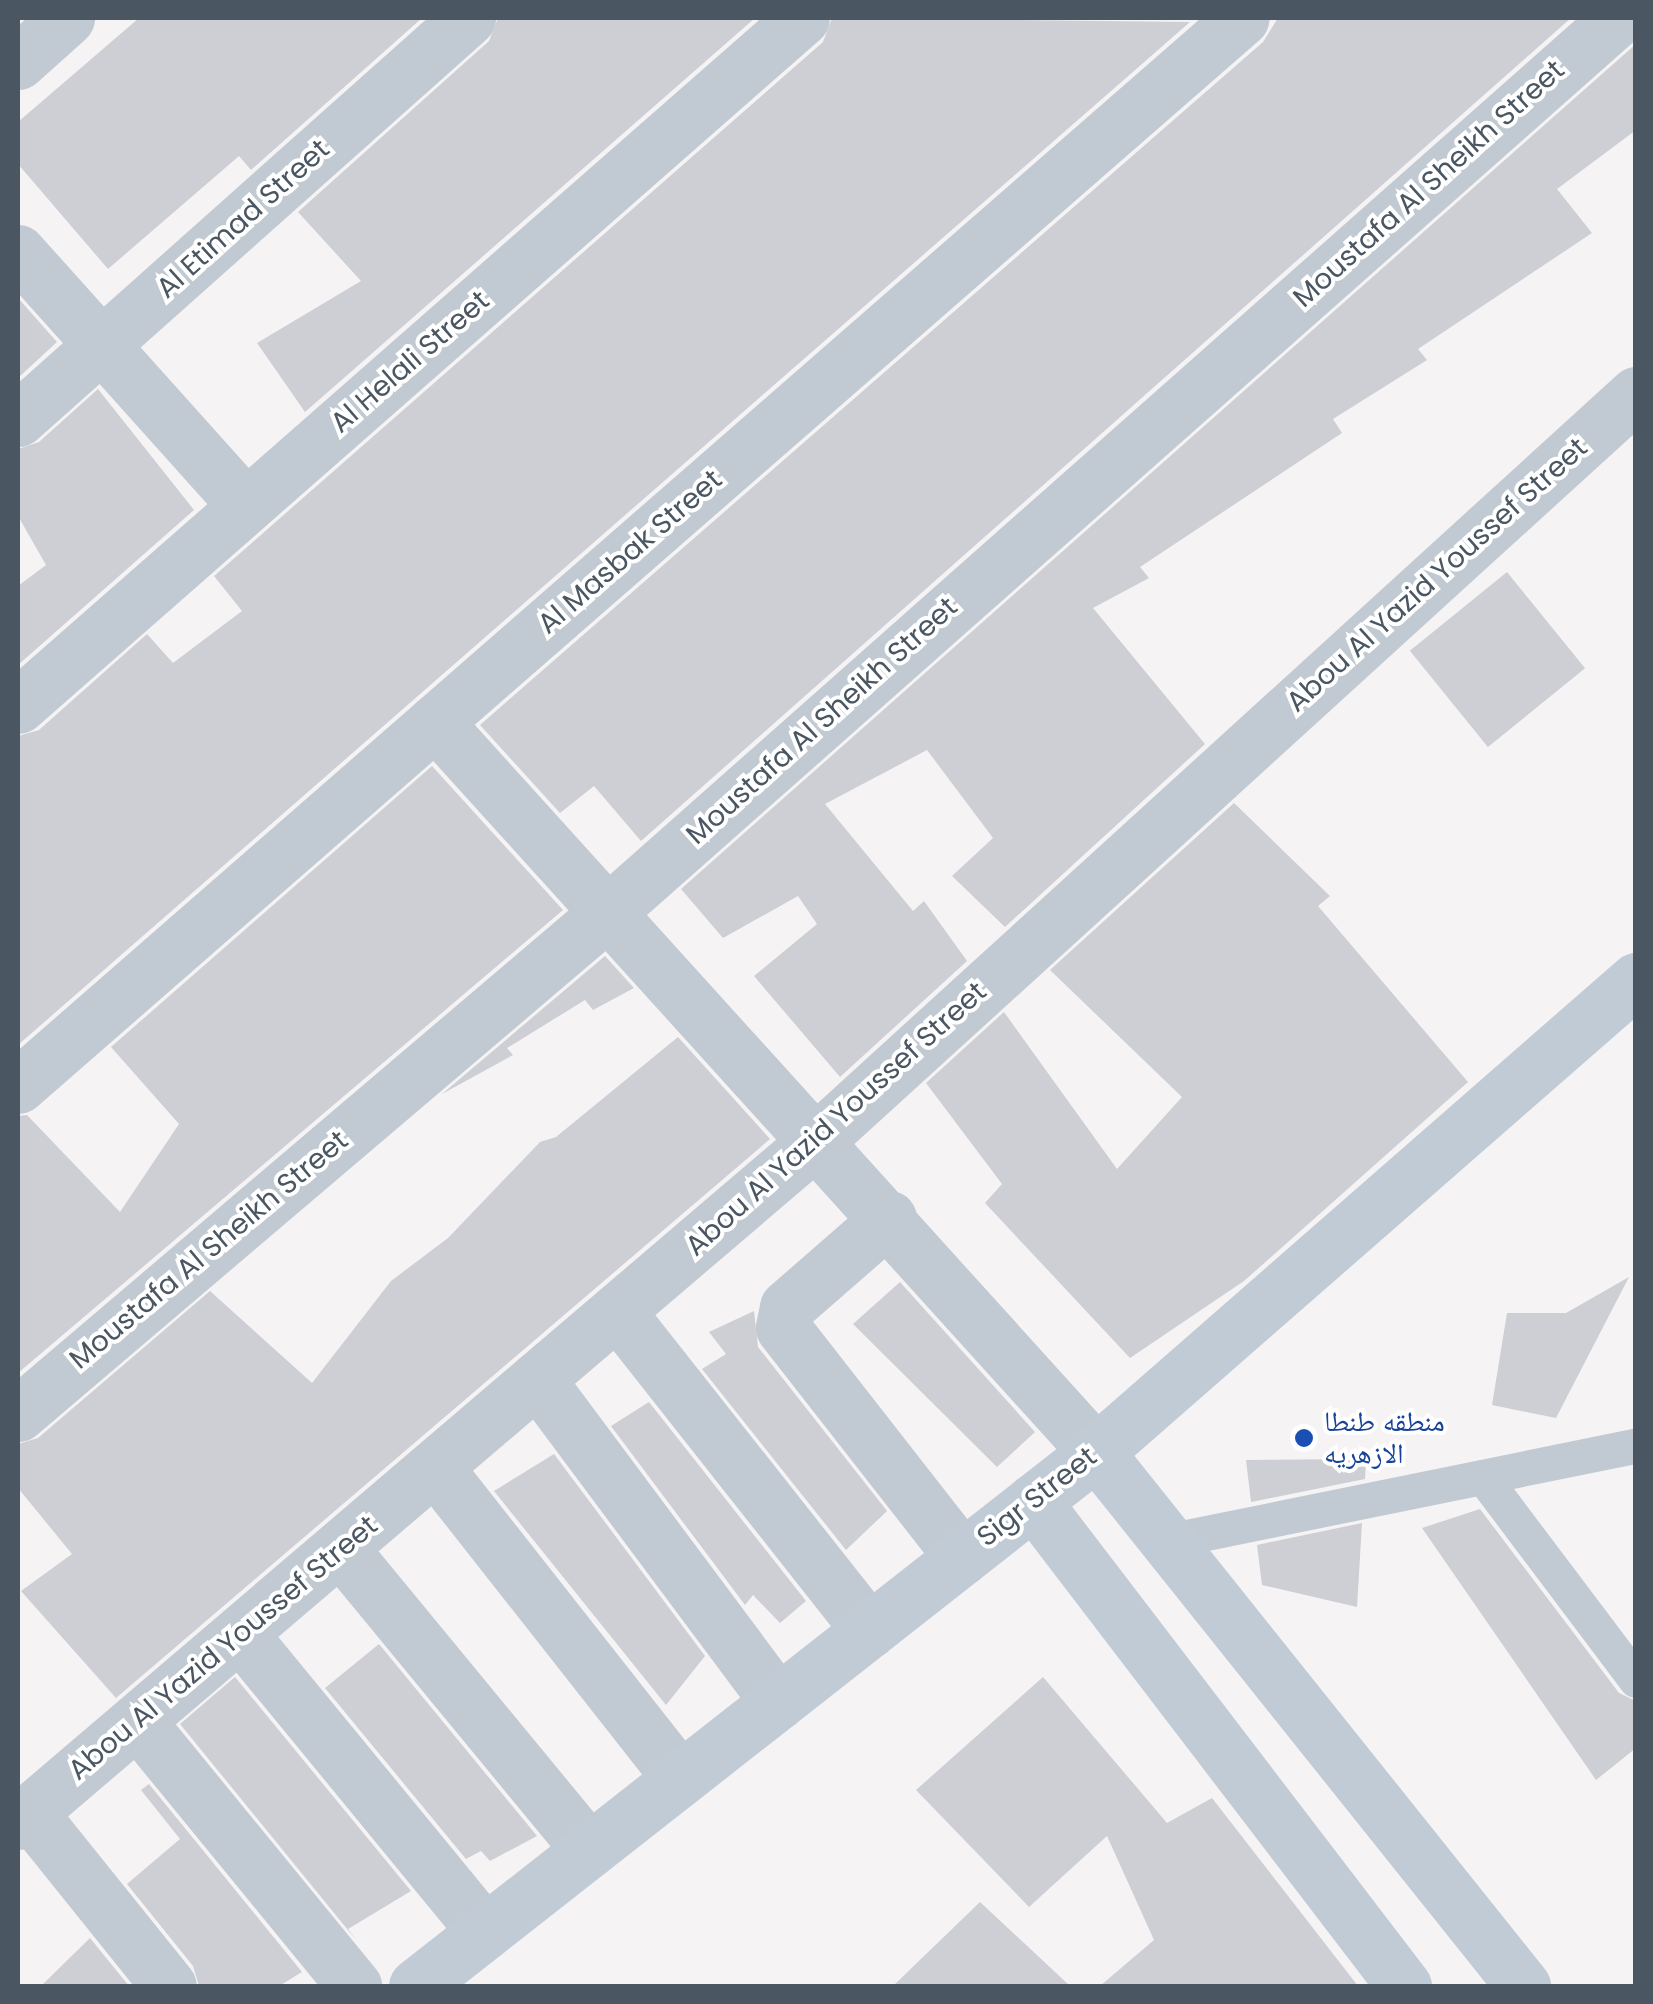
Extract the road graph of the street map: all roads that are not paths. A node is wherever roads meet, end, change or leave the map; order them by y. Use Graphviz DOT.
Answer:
graph roads {
  1 [pos="68,18"];
  2 [pos="468,18"];
  3 [pos="802,18"];
  4 [pos="1242,18"];
  5 [pos="1618,18"];
  6 [pos="18,62"];
  7 [pos="18,252"];
  8 [pos="102,346"];
  9 [pos="1636,394"];
  10 [pos="18,419"];
  11 [pos="246,506"];
  12 [pos="18,706"];
  13 [pos="435,722"];
  14 [pos="608,912"];
  15 [pos="1636,980"];
  16 [pos="18,1086"];
  17 [pos="817,1140"];
  18 [pos="889,1218"];
  19 [pos="617,1311"];
  20 [pos="538,1379"];
  21 [pos="18,1414"];
  22 [pos="1636,1446"];
  23 [pos="1096,1452"];
  24 [pos="435,1468"];
  25 [pos="1483,1477"];
  26 [pos="1033,1501"];
  27 [pos="1167,1541"];
  28 [pos="341,1549"];
  29 [pos="962,1557"];
  30 [pos="869,1630"];
  31 [pos="241,1635"];
  32 [pos="1636,1680"];
  33 [pos="778,1702"];
  34 [pos="139,1723"];
  35 [pos="680,1778"];
  36 [pos="23,1817"];
  37 [pos="589,1850"];
  38 [pos="485,1932"];
  39 [pos="169,1986"];
  40 [pos="354,1986"];
  41 [pos="416,1986"];
  42 [pos="1404,1986"];
  43 [pos="1523,1986"];
  1 -- 6 [label="street"];
  2 -- 8 [label="street, Al Etimad Street"];
  3 -- 11 [label="street, Al Helali Street"];
  4 -- 13 [label="street, Al Masbak Street"];
  5 -- 14 [label="street, Moustafa Al Sheikh Street"];
  7 -- 8 [label="street"];
  8 -- 10 [label="street, Al Etimad Street"];
  8 -- 11 [label="street"];
  9 -- 17 [label="street, Abou Al Yazid Youssef Street"];
  11 -- 12 [label="street, Al Helali Street"];
  13 -- 14 [label="street"];
  13 -- 16 [label="street, Al Masbak Street"];
  14 -- 17 [label="street"];
  14 -- 21 [label="street, Moustafa Al Sheikh Street"];
  15 -- 23 [label="main road, Sigr Street"];
  17 -- 18 [label="street"];
  17 -- 19 [label="street, Abou Al Yazid Youssef Street"];
  18 -- 23 [label="street"];
  18 -- 29 [label="street"];
  19 -- 20 [label="street, Abou Al Yazid Youssef Street"];
  19 -- 30 [label="street"];
  20 -- 24 [label="street, Abou Al Yazid Youssef Street"];
  20 -- 33 [label="street"];
  22 -- 25 [label="lane"];
  23 -- 26 [label="main road, Sigr Street"];
  23 -- 27 [label="main road"];
  24 -- 28 [label="street, Abou Al Yazid Youssef Street"];
  24 -- 35 [label="street"];
  25 -- 27 [label="lane"];
  25 -- 32 [label="lane"];
  26 -- 29 [label="main road, Sigr Street"];
  26 -- 42 [label="main road"];
  27 -- 43 [label="main road"];
  28 -- 31 [label="street, Abou Al Yazid Youssef Street"];
  28 -- 37 [label="street"];
  29 -- 30 [label="main road, Sigr Street"];
  30 -- 33 [label="main road, Sigr Street"];
  31 -- 34 [label="street, Abou Al Yazid Youssef Street"];
  31 -- 38 [label="street"];
  33 -- 35 [label="main road, Sigr Street"];
  34 -- 36 [label="street, Abou Al Yazid Youssef Street"];
  34 -- 40 [label="street"];
  35 -- 37 [label="main road, Sigr Street"];
  36 -- 39 [label="street"];
  37 -- 38 [label="main road, Sigr Street"];
  38 -- 41 [label="main road, Sigr Street"];
}
